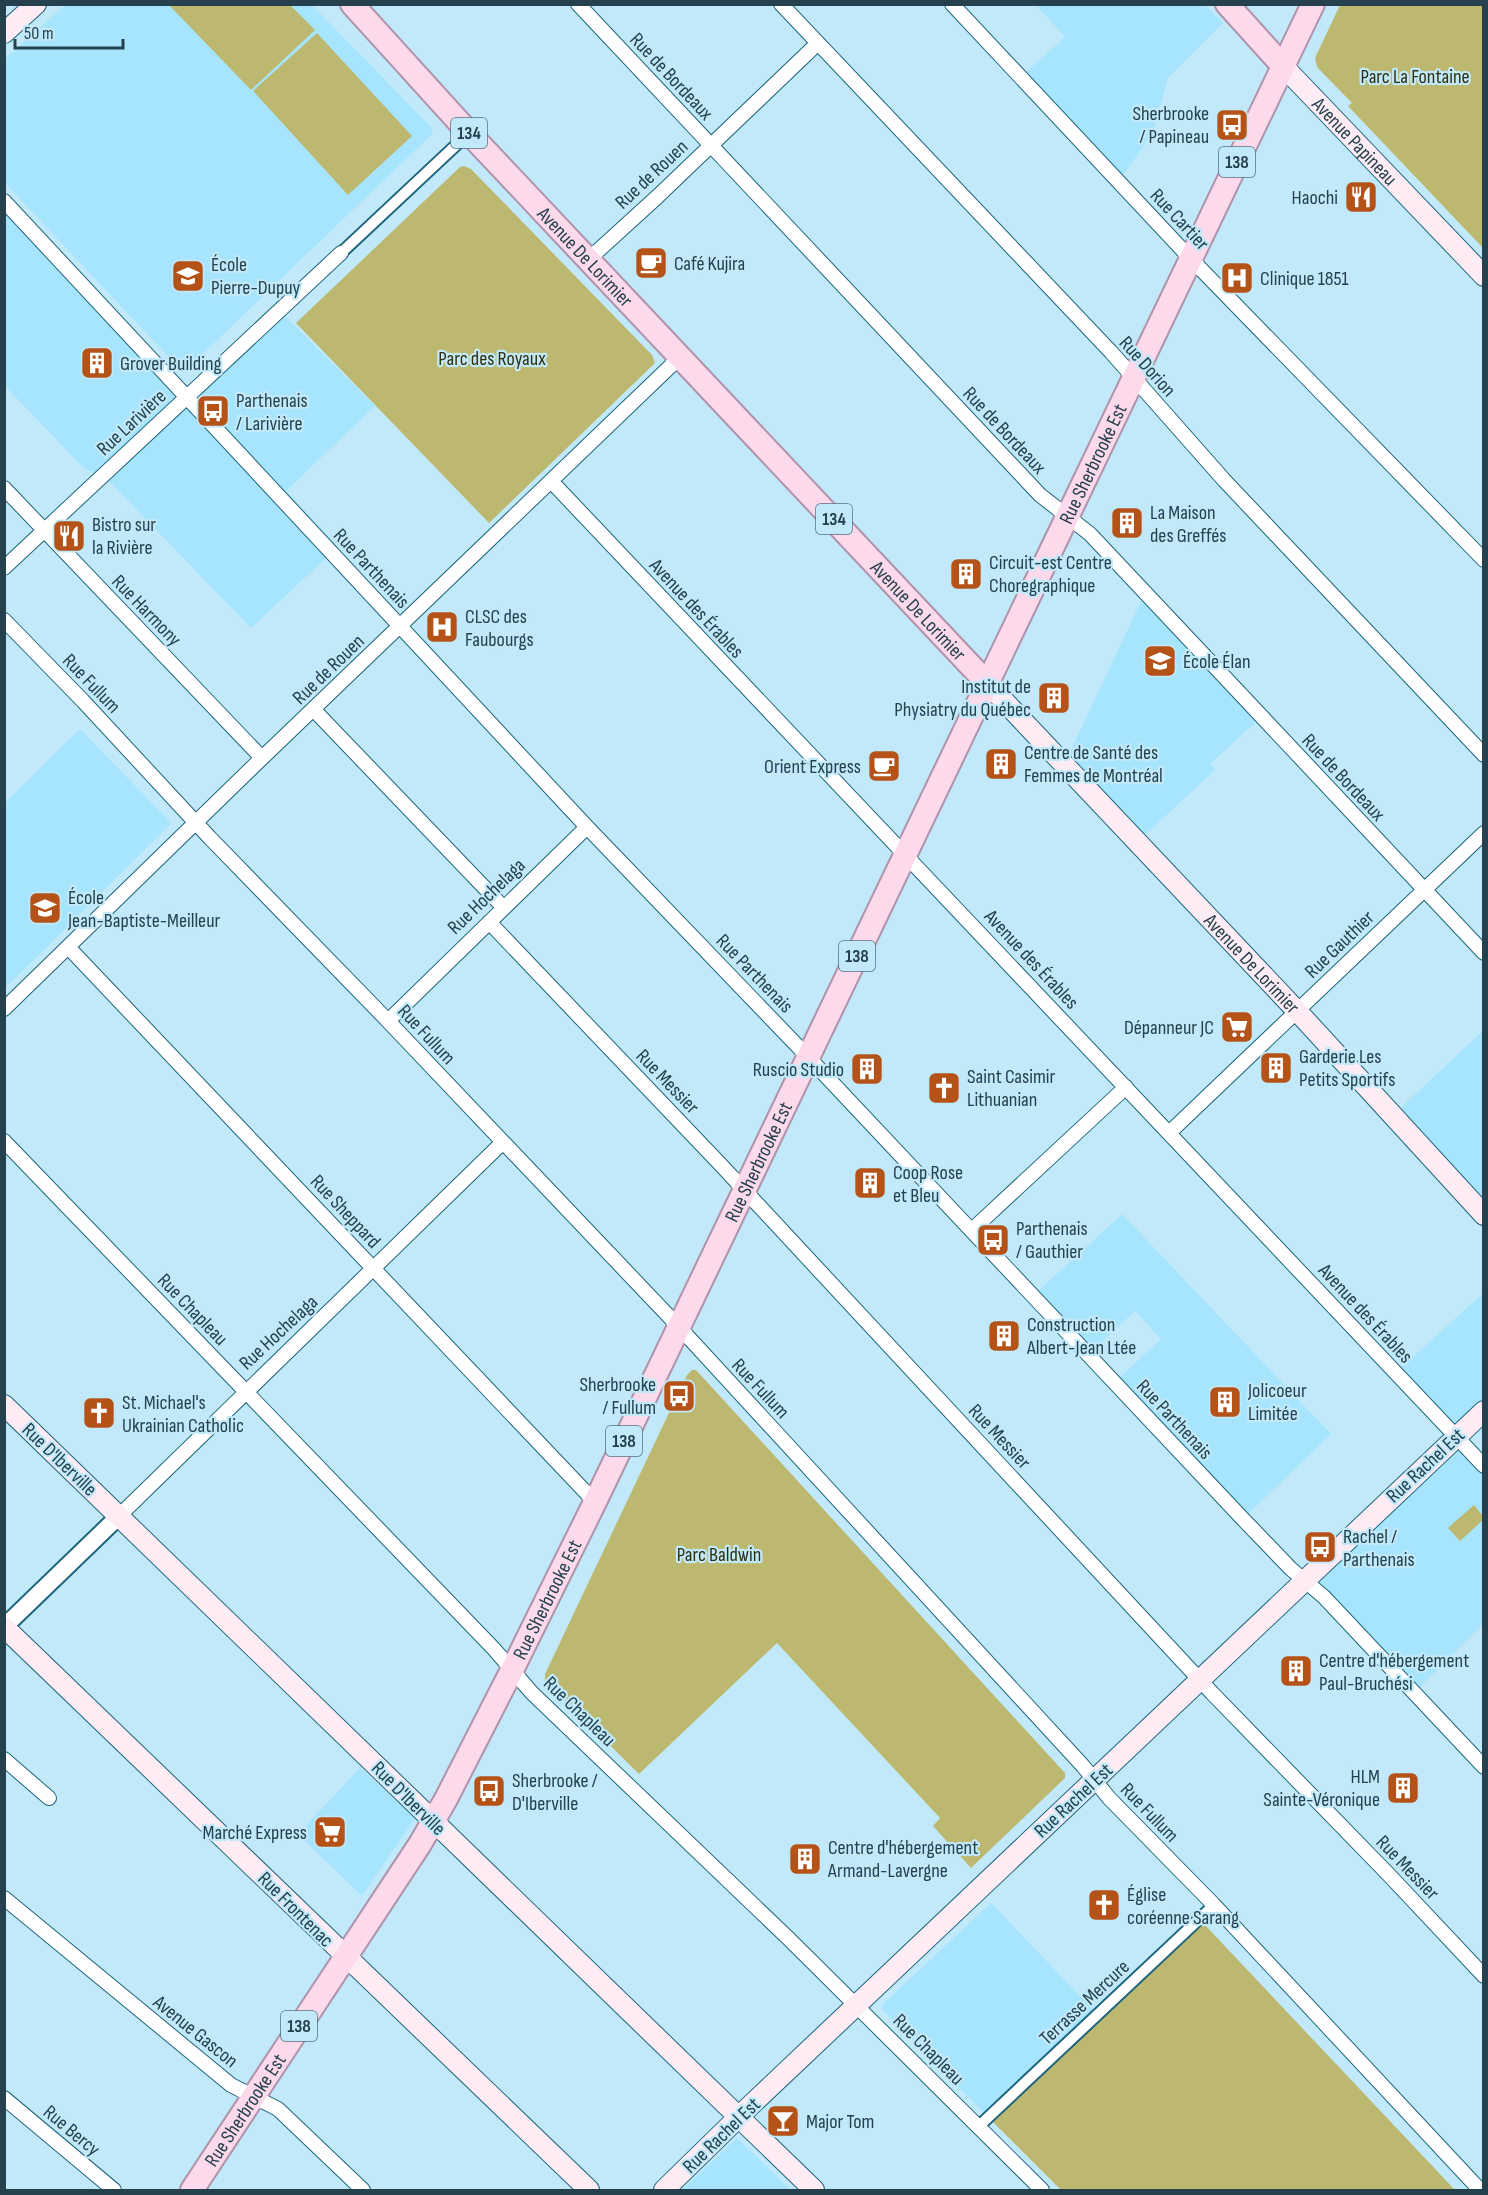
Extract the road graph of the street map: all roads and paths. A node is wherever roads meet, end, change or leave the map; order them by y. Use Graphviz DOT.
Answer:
graph roads {
  1 [pos="36,4"];
  2 [pos="352,4"];
  3 [pos="781,4"];
  4 [pos="952,4"];
  5 [pos="1227,4"];
  6 [pos="1313,4"];
  7 [pos="585,7"];
  8 [pos="4,33"];
  9 [pos="818,43"];
  10 [pos="1284,66"];
  11 [pos="469,133"];
  12 [pos="710,146"];
  13 [pos="4,201"];
  14 [pos="341,253"];
  15 [pos="588,259"];
  16 [pos="1191,259"];
  17 [pos="1484,276"];
  18 [pos="680,357"];
  19 [pos="1134,380"];
  20 [pos="188,397"];
  21 [pos="551,481"];
  22 [pos="4,488"];
  23 [pos="1067,516"];
  24 [pos="45,530"];
  25 [pos="1484,560"];
  26 [pos="4,568"];
  27 [pos="4,620"];
  28 [pos="400,627"];
  29 [pos="987,683"];
  30 [pos="314,710"];
  31 [pos="1484,755"];
  32 [pos="262,758"];
  33 [pos="196,823"];
  34 [pos="587,827"];
  35 [pos="1484,833"];
  36 [pos="904,855"];
  37 [pos="1424,891"];
  38 [pos="504,908"];
  39 [pos="489,922"];
  40 [pos="69,948"];
  41 [pos="1484,954"];
  42 [pos="4,1009"];
  43 [pos="1297,1011"];
  44 [pos="388,1021"];
  45 [pos="809,1058"];
  46 [pos="1126,1088"];
  47 [pos="1169,1133"];
  48 [pos="4,1141"];
  49 [pos="502,1143"];
  50 [pos="744,1190"];
  51 [pos="1484,1215"];
  52 [pos="972,1230"];
  53 [pos="374,1268"];
  54 [pos="679,1327"];
  55 [pos="245,1392"];
  56 [pos="4,1405"];
  57 [pos="1484,1411"];
  58 [pos="1456,1437"];
  59 [pos="1484,1466"];
  60 [pos="595,1502"];
  61 [pos="119,1516"];
  62 [pos="1305,1580"];
  63 [pos="5,1627"];
  64 [pos="512,1670"];
  65 [pos="1201,1679"];
  66 [pos="4,1759"];
  67 [pos="1484,1767"];
  68 [pos="1095,1779"];
  69 [pos="49,1798"];
  70 [pos="433,1821"];
  71 [pos="4,1898"];
  72 [pos="1214,1905"];
  73 [pos="345,1956"];
  74 [pos="1484,1976"];
  75 [pos="856,2005"];
  76 [pos="253,2096"];
  77 [pos="4,2098"];
  78 [pos="738,2117"];
  79 [pos="979,2126"];
  80 [pos="114,2190"];
  81 [pos="192,2190"];
  82 [pos="363,2190"];
  83 [pos="589,2190"];
  84 [pos="664,2190"];
  85 [pos="814,2190"];
  86 [pos="1042,2190"];
  87 [pos="1482,2190"];
  1 -- 8 [label="main road"];
  2 -- 11 [label="main road, Avenue De Lorimier / 134"];
  3 -- 9 [label="street, Rue Dorion"];
  4 -- 16 [label="street, Rue Cartier"];
  5 -- 10 [label="main road, Avenue Papineau"];
  6 -- 10 [label="main road, Rue Sherbrooke Est / 138"];
  7 -- 12 [label="street, Rue de Bordeaux"];
  9 -- 12 [label="street, Rue de Rouen"];
  9 -- 19 [label="street, Rue Dorion"];
  10 -- 16 [label="main road, Rue Sherbrooke Est / 138"];
  10 -- 17 [label="main road, Avenue Papineau"];
  11 -- 14 [label="street, Rue Larivière"];
  11 -- 15 [label="main road, Avenue De Lorimier / 134"];
  12 -- 15 [label="street, Rue de Rouen"];
  12 -- 23 [label="street, Rue de Bordeaux"];
  13 -- 20 [label="street, Rue Parthenais"];
  14 -- 20 [label="street, Rue Larivière"];
  15 -- 18 [label="main road, Avenue De Lorimier / 134"];
  16 -- 19 [label="main road, Rue Sherbrooke Est / 138"];
  16 -- 25 [label="street, Rue Cartier"];
  18 -- 21 [label="street, Rue de Rouen"];
  18 -- 29 [label="main road, Avenue De Lorimier / 134"];
  19 -- 23 [label="main road, Rue Sherbrooke Est / 138"];
  19 -- 31 [label="street, Rue Dorion"];
  20 -- 24 [label="street, Rue Larivière"];
  20 -- 28 [label="street, Rue Parthenais"];
  21 -- 28 [label="street, Rue de Rouen"];
  21 -- 36 [label="street, Avenue des Érables"];
  22 -- 24 [label="street, Rue Harmony"];
  23 -- 29 [label="main road, Rue Sherbrooke Est / 138"];
  23 -- 37 [label="street, Rue de Bordeaux"];
  24 -- 26 [label="street, Rue Larivière"];
  24 -- 32 [label="street, Rue Harmony"];
  27 -- 33 [label="street, Rue Fullum"];
  28 -- 30 [label="street, Rue de Rouen"];
  28 -- 34 [label="street, Rue Parthenais"];
  29 -- 36 [label="main road, Rue Sherbrooke Est / 138"];
  29 -- 43 [label="main road, Avenue De Lorimier"];
  30 -- 32 [label="street, Rue de Rouen"];
  30 -- 38 [label="street"];
  32 -- 33 [label="street, Rue de Rouen"];
  33 -- 40 [label="street, Rue de Rouen"];
  33 -- 44 [label="street, Rue Fullum"];
  34 -- 38 [label="street, Rue Hochelaga"];
  34 -- 45 [label="street, Rue Parthenais"];
  35 -- 37 [label="street, Rue Gauthier"];
  36 -- 45 [label="main road, Rue Sherbrooke Est / 138"];
  36 -- 46 [label="street, Avenue des Érables"];
  37 -- 41 [label="street, Rue de Bordeaux"];
  37 -- 43 [label="street, Rue Gauthier"];
  38 -- 39 [label="street, Rue Hochelaga"];
  39 -- 44 [label="street, Rue Hochelaga"];
  39 -- 50 [label="street, Rue Messier"];
  40 -- 42 [label="street, Rue de Rouen"];
  40 -- 53 [label="street, Rue Sheppard"];
  43 -- 47 [label="street, Rue Gauthier"];
  43 -- 51 [label="main road, Avenue De Lorimier"];
  44 -- 49 [label="street, Rue Fullum"];
  45 -- 50 [label="main road, Rue Sherbrooke Est / 138"];
  45 -- 52 [label="street, Rue Parthenais"];
  46 -- 47 [label="street, Avenue des Érables"];
  46 -- 52 [label="street"];
  47 -- 58 [label="street, Avenue des Érables"];
  48 -- 55 [label="street, Rue Chapleau"];
  49 -- 53 [label="street, Rue Hochelaga"];
  49 -- 54 [label="street, Rue Fullum"];
  50 -- 54 [label="main road, Rue Sherbrooke Est / 138"];
  50 -- 65 [label="street, Rue Messier"];
  52 -- 62 [label="street, Rue Parthenais"];
  53 -- 55 [label="street, Rue Hochelaga"];
  53 -- 60 [label="street, Rue Sheppard"];
  54 -- 60 [label="main road, Rue Sherbrooke Est / 138"];
  54 -- 68 [label="street, Rue Fullum"];
  55 -- 61 [label="street, Rue Hochelaga"];
  55 -- 64 [label="street, Rue Chapleau"];
  56 -- 61 [label="main road, Rue D'Iberville"];
  57 -- 58 [label="main road, Rue Rachel Est"];
  58 -- 59 [label="street, Avenue des Érables"];
  58 -- 62 [label="main road, Rue Rachel Est"];
  60 -- 64 [label="main road, Rue Sherbrooke Est / 138"];
  61 -- 63 [label="street, Rue Hochelaga"];
  61 -- 70 [label="main road, Rue D'Iberville"];
  62 -- 65 [label="main road, Rue Rachel Est"];
  62 -- 67 [label="street, Rue Parthenais"];
  63 -- 73 [label="main road, Rue Frontenac"];
  64 -- 70 [label="main road, Rue Sherbrooke Est / 138"];
  64 -- 75 [label="street, Rue Chapleau"];
  65 -- 68 [label="main road, Rue Rachel Est"];
  65 -- 74 [label="street, Rue Messier"];
  66 -- 69 [label="street"];
  68 -- 72 [label="street, Rue Fullum"];
  68 -- 75 [label="main road, Rue Rachel Est"];
  70 -- 73 [label="main road, Rue Sherbrooke Est / 138"];
  70 -- 78 [label="main road, Rue D'Iberville"];
  71 -- 76 [label="street, Avenue Gascon"];
  72 -- 79 [label="street, Terrasse Mercure"];
  72 -- 87 [label="street, Rue Fullum"];
  73 -- 76 [label="main road, Rue Sherbrooke Est / 138"];
  73 -- 83 [label="main road, Rue Frontenac"];
  75 -- 78 [label="main road, Rue Rachel Est"];
  75 -- 79 [label="street, Rue Chapleau"];
  76 -- 81 [label="main road, Rue Sherbrooke Est / 138"];
  76 -- 82 [label="street, Avenue Gascon"];
  77 -- 80 [label="street, Rue Bercy"];
  78 -- 84 [label="main road, Rue Rachel Est"];
  78 -- 85 [label="main road, Rue D'Iberville"];
  79 -- 86 [label="street, Rue Chapleau"];
}
